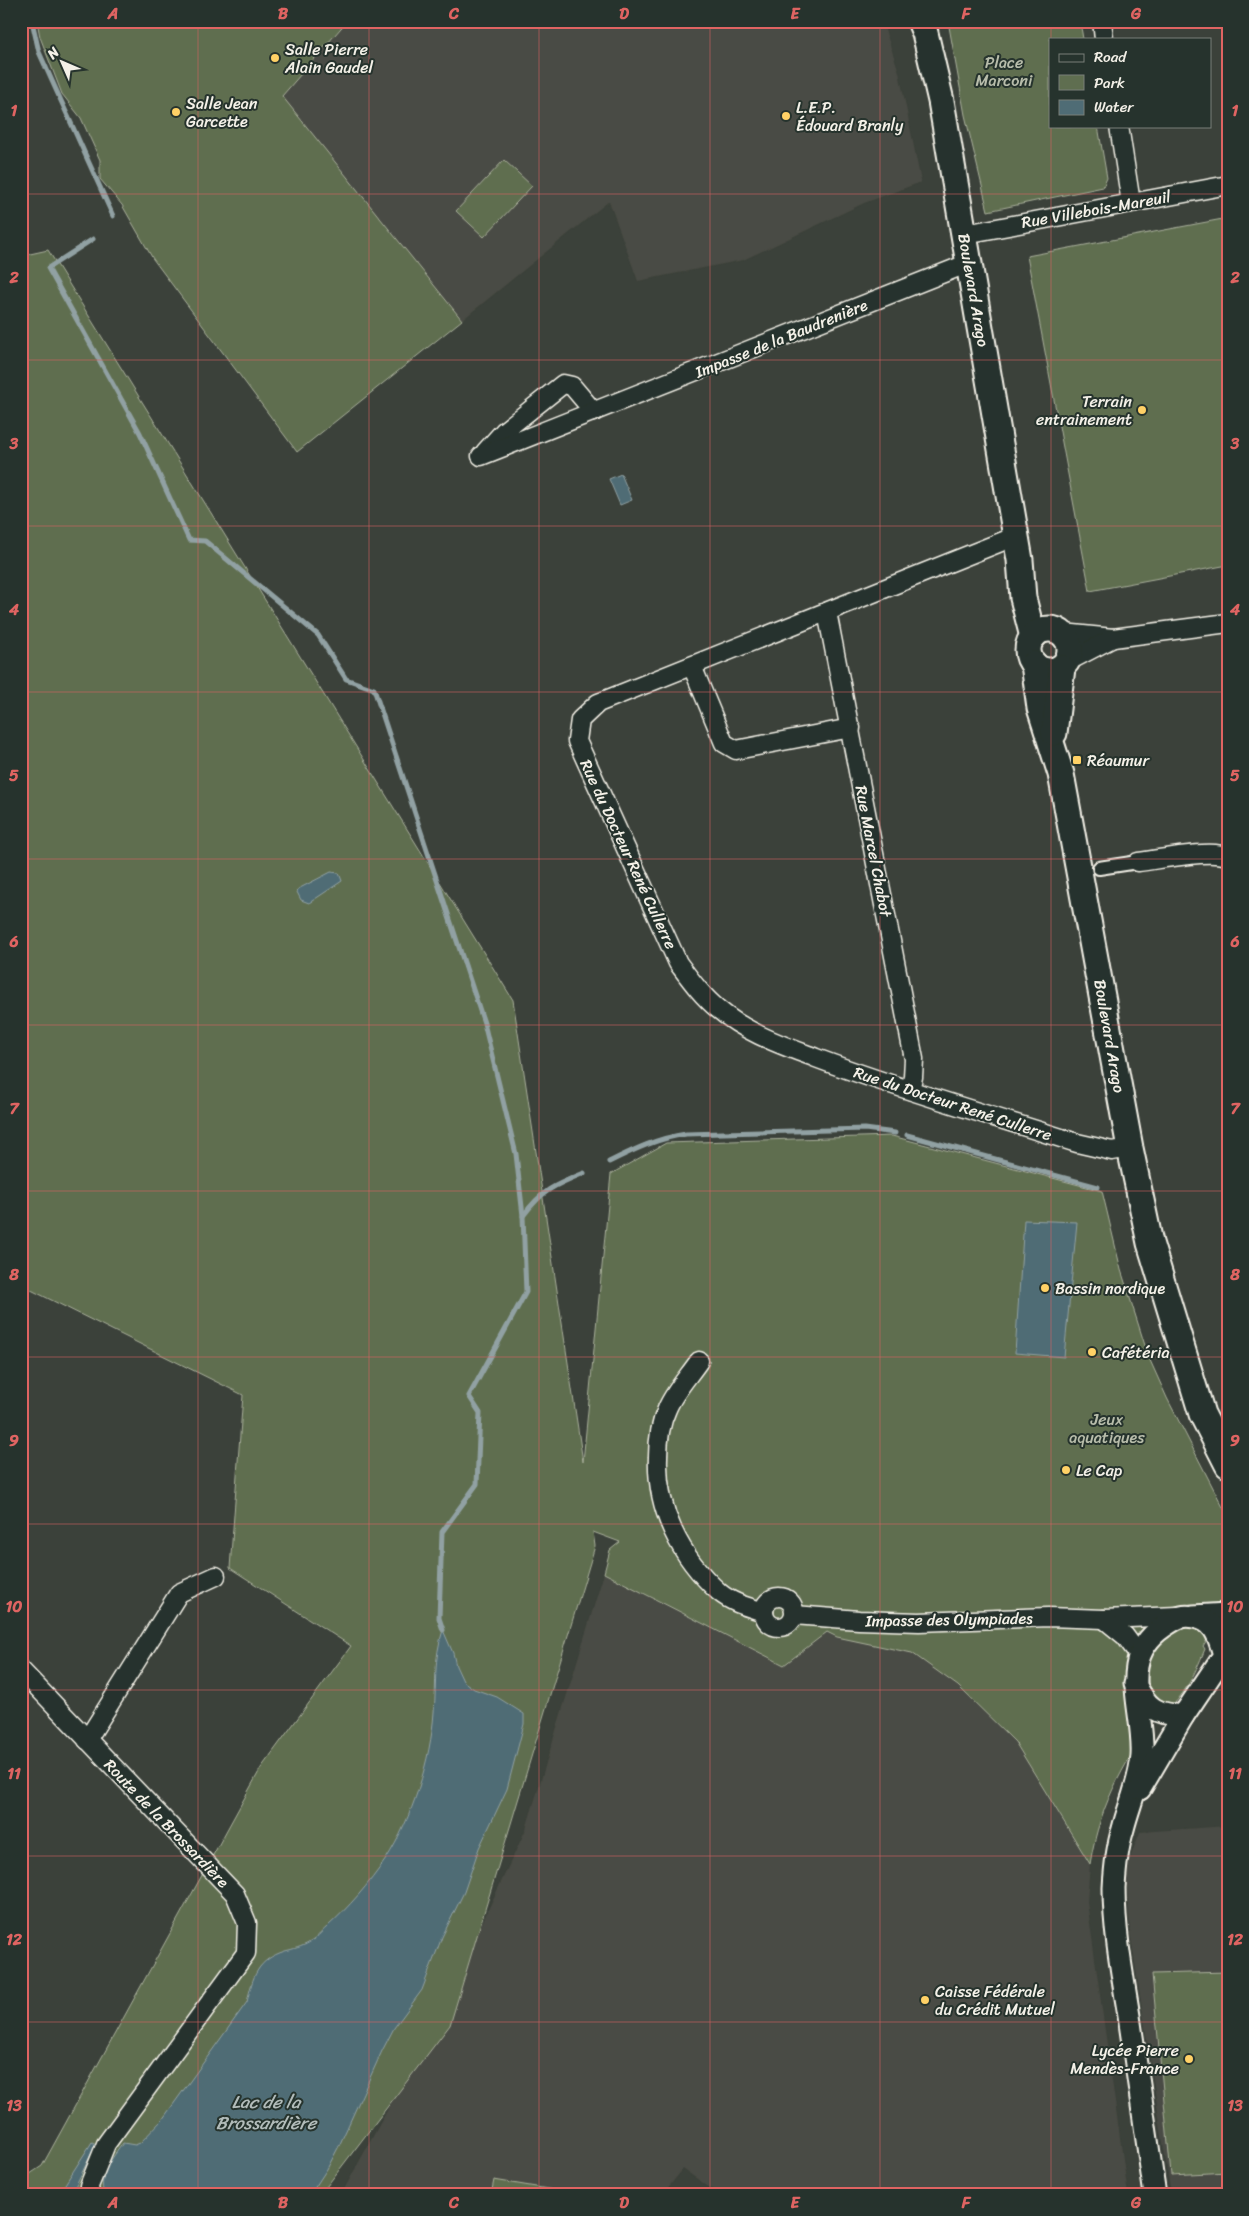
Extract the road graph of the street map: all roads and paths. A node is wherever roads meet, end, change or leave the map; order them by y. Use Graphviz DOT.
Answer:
graph roads {
  1 [pos="920,21"];
  2 [pos="1102,21"];
  3 [pos="1104,38"];
  4 [pos="1119,128"];
  5 [pos="1228,185"];
  6 [pos="1131,204"];
  7 [pos="964,234"];
  8 [pos="969,263"];
  9 [pos="594,412"];
  10 [pos="1018,548"];
  11 [pos="828,612"];
  12 [pos="1228,623"];
  13 [pos="1050,633"];
  14 [pos="1113,638"];
  15 [pos="1034,664"];
  16 [pos="1064,665"];
  17 [pos="692,666"];
  18 [pos="851,728"];
  19 [pos="1053,743"];
  20 [pos="1228,857"];
  21 [pos="1138,862"];
  22 [pos="1099,868"];
  23 [pos="910,1090"];
  24 [pos="1130,1148"];
  25 [pos="1175,1326"];
  26 [pos="699,1361"];
  27 [pos="1228,1432"];
  28 [pos="1228,1465"];
  29 [pos="216,1576"];
  30 [pos="1228,1614"];
  31 [pos="1186,1616"];
  32 [pos="1104,1619"];
  33 [pos="1226,1653"];
  34 [pos="1139,1655"];
  35 [pos="21,1670"];
  36 [pos="1135,1684"];
  37 [pos="1183,1716"];
  38 [pos="88,1740"];
  39 [pos="1132,1802"];
  40 [pos="90,2195"];
  41 [pos="1155,2195"];
  1 -- 7 [label="main road, Boulevard Arago"];
  2 -- 3 [label="street"];
  4 -- 6 [label="street"];
  5 -- 6 [label="street, Rue Villebois-Mareuil"];
  6 -- 7 [label="street, Rue Villebois-Mareuil"];
  7 -- 8 [label="main road, Boulevard Arago"];
  8 -- 9 [label="street, Impasse de la Baudrenière"];
  8 -- 10 [label="main road, Boulevard Arago"];
  9 -- 9 [label="street, Impasse de la Baudrenière"];
  10 -- 11 [label="street, Rue du Docteur René Cullerre"];
  10 -- 13 [label="main road, Boulevard Arago"];
  11 -- 17 [label="street, Rue du Docteur René Cullerre"];
  11 -- 18 [label="street, Rue Marcel Chabot"];
  12 -- 14 [label="street"];
  13 -- 14 [label="street"];
  13 -- 15 [label="main road"];
  13 -- 16 [label="main road"];
  14 -- 16 [label="street"];
  15 -- 16 [label="main road"];
  15 -- 19 [label="main road, Boulevard Arago"];
  16 -- 19 [label="main road, Boulevard Arago"];
  17 -- 18 [label="street"];
  17 -- 23 [label="street, Rue du Docteur René Cullerre"];
  18 -- 23 [label="street, Rue Marcel Chabot"];
  19 -- 24 [label="main road, Boulevard Arago"];
  20 -- 21 [label="street"];
  21 -- 22 [label="street"];
  23 -- 24 [label="street, Rue du Docteur René Cullerre"];
  24 -- 25 [label="main road, Boulevard Arago"];
  25 -- 27 [label="main road, Boulevard Arago"];
  25 -- 28 [label="main road, Boulevard Arago"];
  26 -- 32 [label="street, Impasse des Olympiades"];
  29 -- 38 [label="street"];
  30 -- 31 [label="street, Impasse des Olympiades"];
  31 -- 32 [label="street, Impasse des Olympiades"];
  31 -- 33 [label="street"];
  31 -- 34 [label="street"];
  32 -- 34 [label="street"];
  33 -- 37 [label="street"];
  34 -- 36 [label="street"];
  35 -- 38 [label="street, Route de la Brossardière"];
  36 -- 37 [label="street"];
  36 -- 39 [label="street"];
  37 -- 39 [label="street"];
  38 -- 40 [label="street, Route de la Brossardière"];
  39 -- 41 [label="street"];
}
